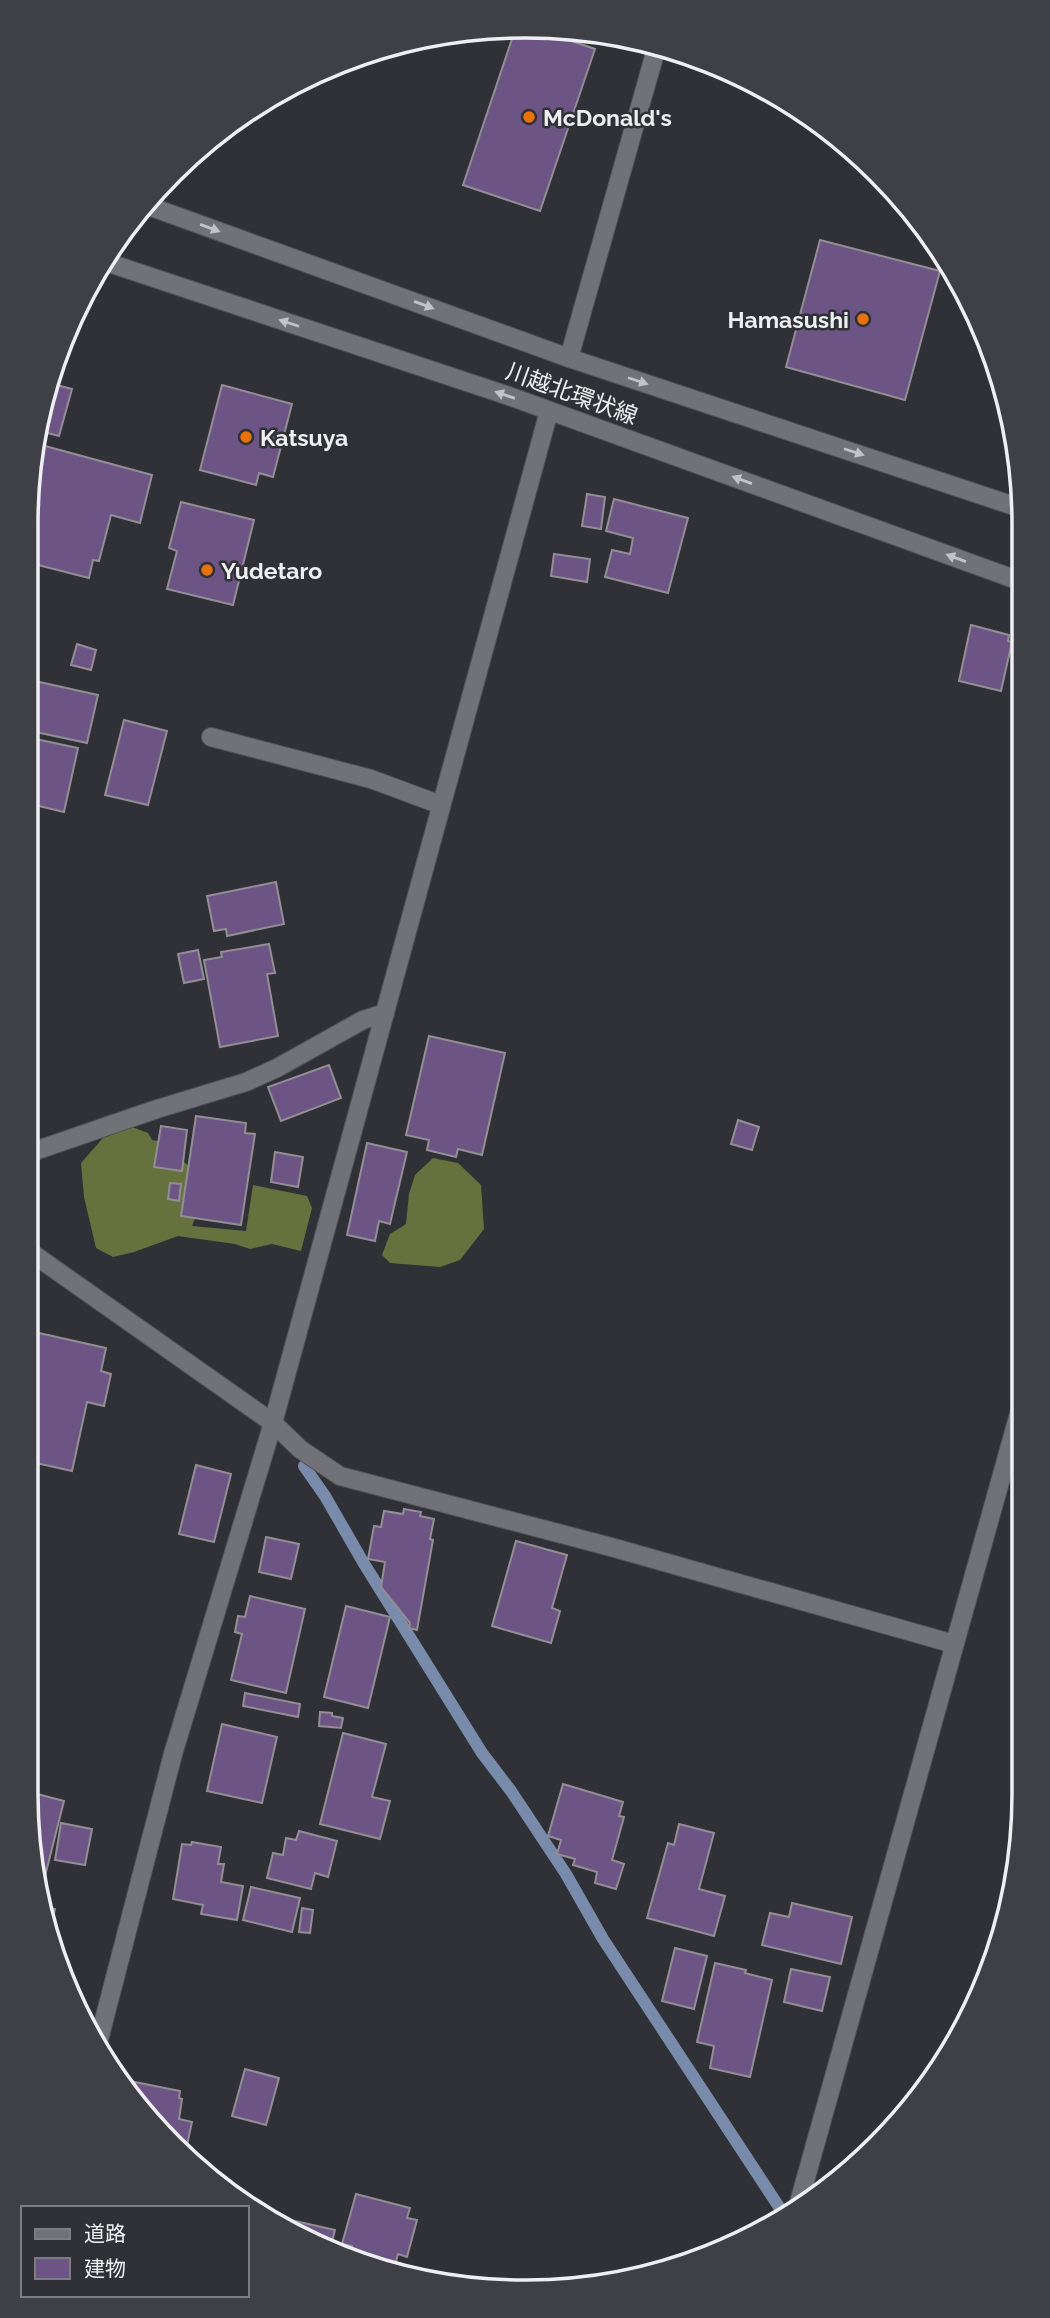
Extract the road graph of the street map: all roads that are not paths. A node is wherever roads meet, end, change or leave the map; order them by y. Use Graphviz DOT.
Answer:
graph roads {
  1 [pos="654,56"];
  2 [pos="155,208"];
  3 [pos="114,265"];
  4 [pos="569,358"];
  5 [pos="550,411"];
  6 [pos="1011,505"];
  7 [pos="1012,578"];
  8 [pos="211,737"];
  9 [pos="441,805"];
  10 [pos="385,1013"];
  11 [pos="38,1150"];
  12 [pos="38,1258"];
  13 [pos="272,1423"];
  14 [pos="1012,1441"];
  15 [pos="954,1644"];
  16 [pos="101,2031"];
  17 [pos="802,2193"];
  1 -- 4 [label="street"];
  2 -- 4 [label="street, 川越北環状線, one-way"];
  5 -- 3 [label="street, 川越北環状線, one-way"];
  4 -- 6 [label="street, 川越北環状線, one-way"];
  7 -- 5 [label="street, 川越北環状線, one-way"];
  5 -- 9 [label="street"];
  8 -- 9 [label="street"];
  9 -- 10 [label="street"];
  10 -- 11 [label="street"];
  10 -- 13 [label="street"];
  12 -- 13 [label="street"];
  13 -- 15 [label="street"];
  13 -- 16 [label="street"];
  14 -- 15 [label="street"];
  15 -- 17 [label="street"];
}
